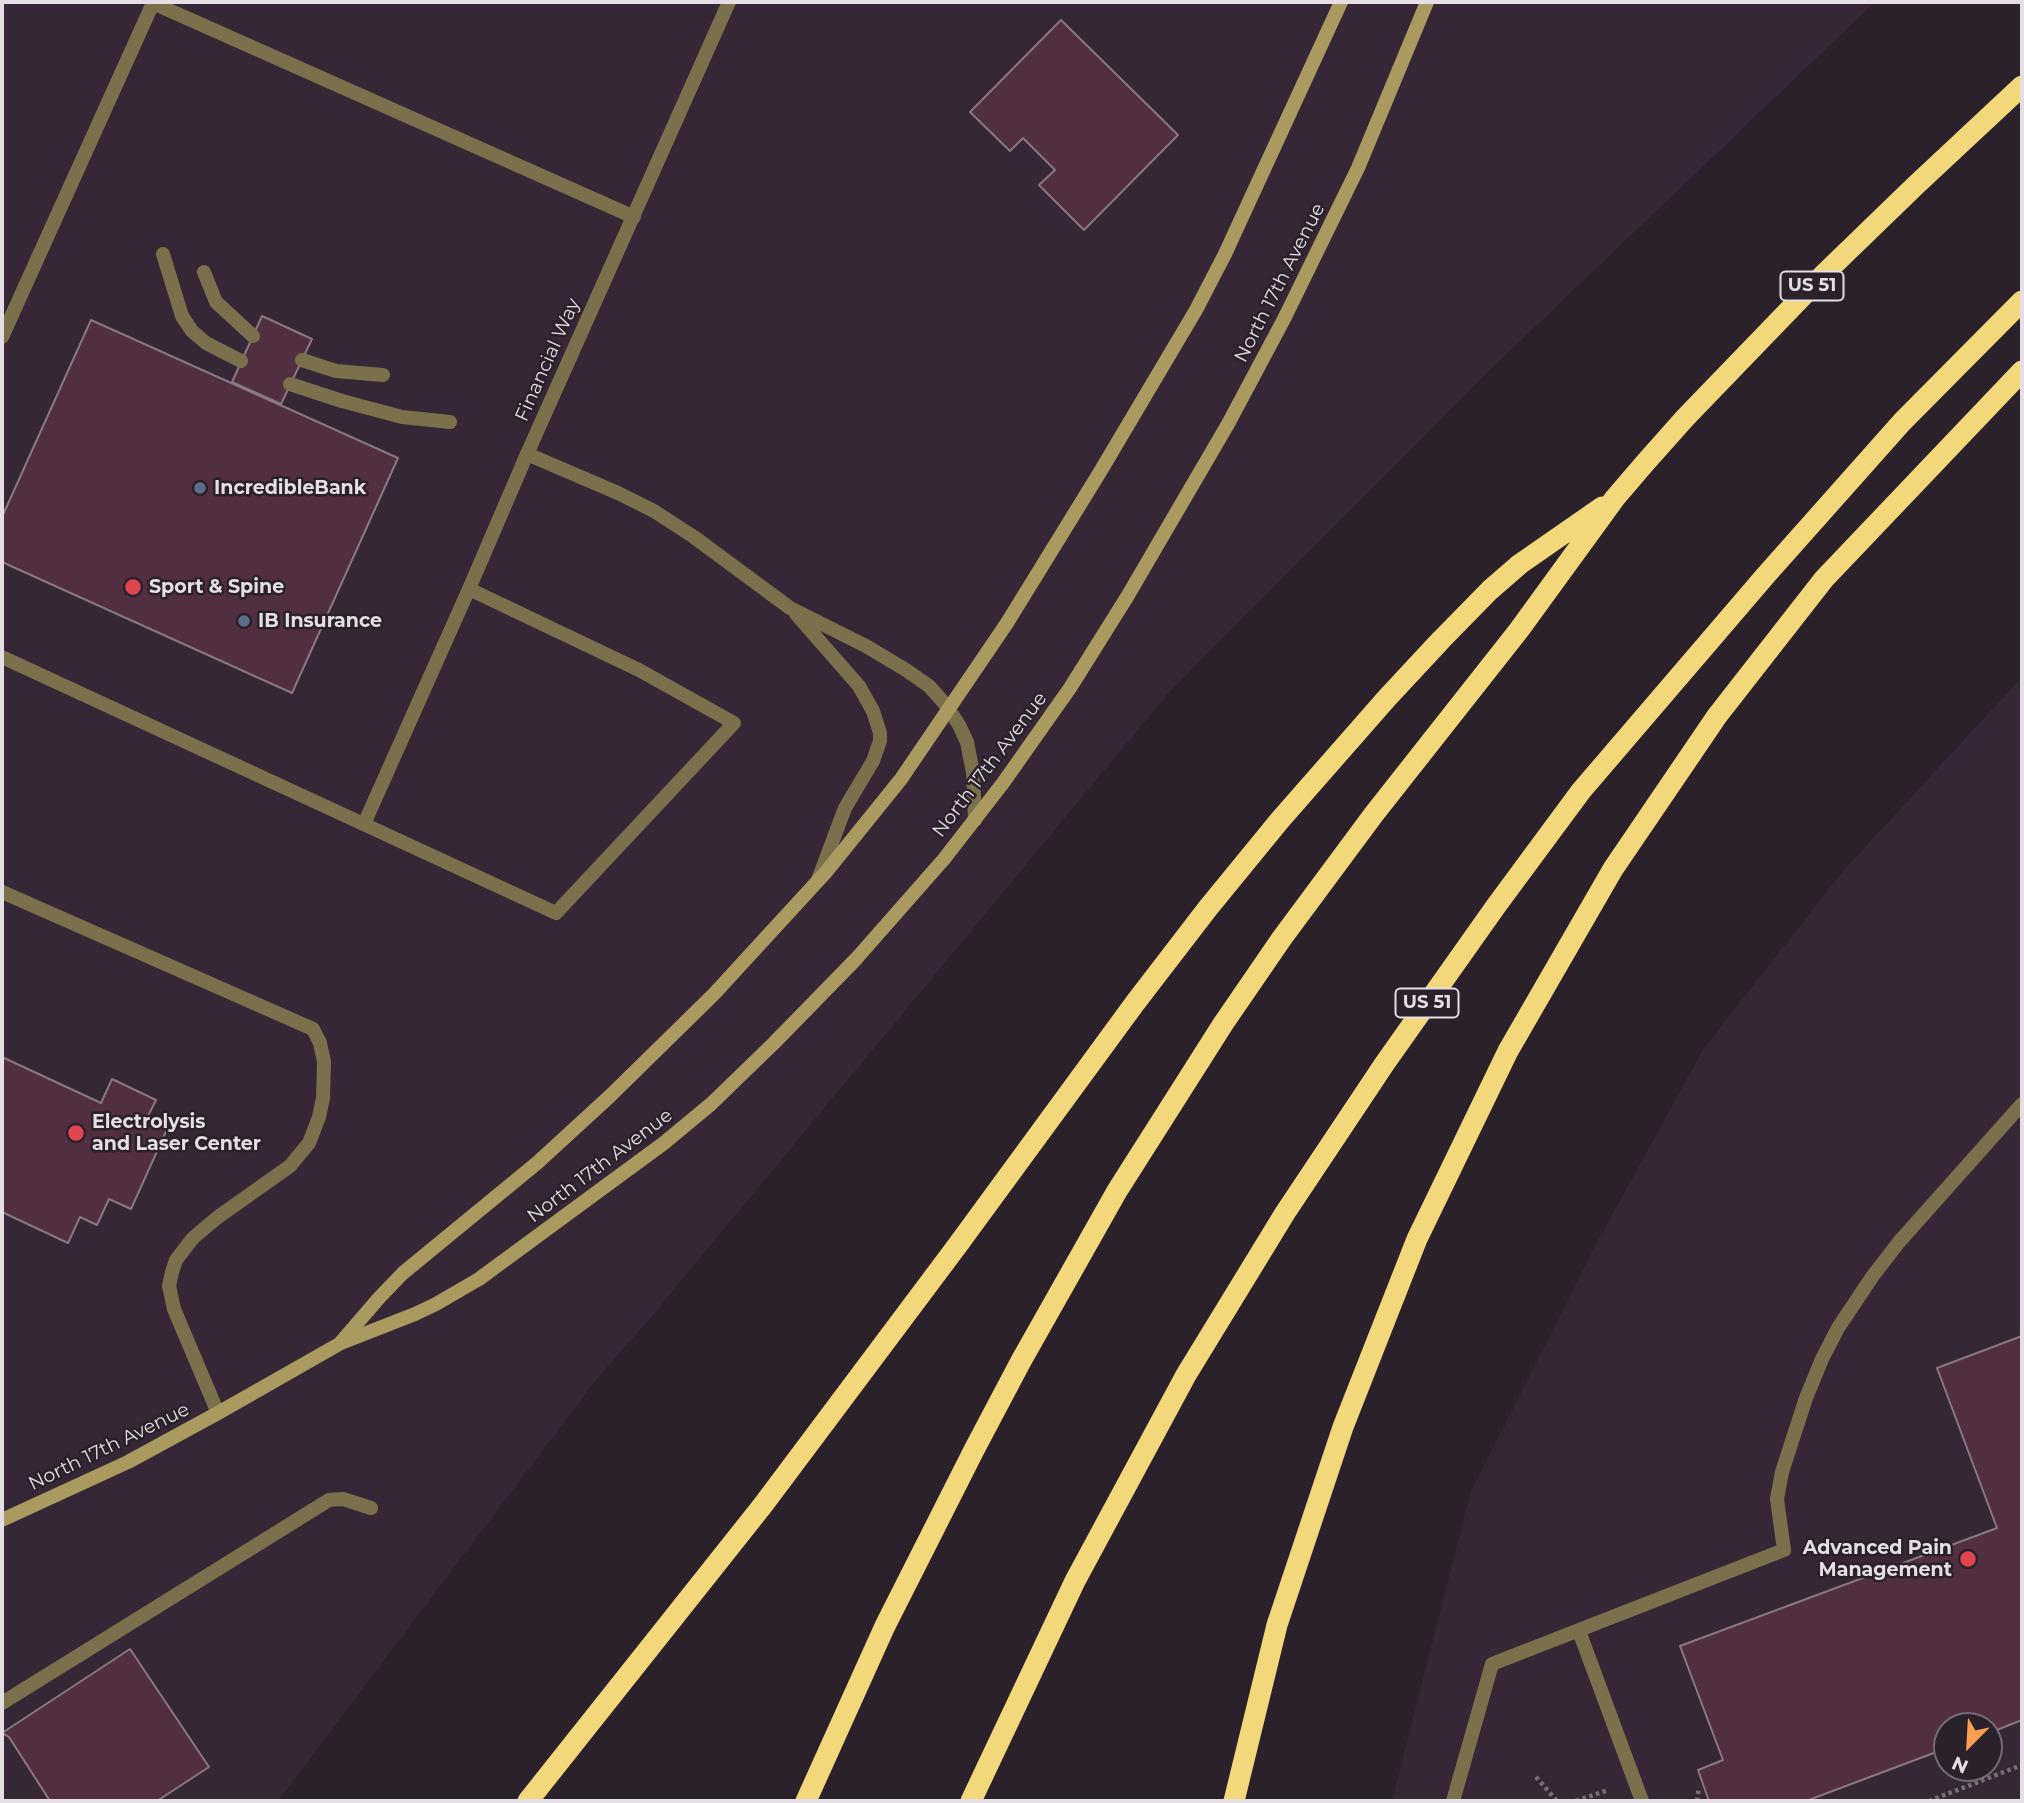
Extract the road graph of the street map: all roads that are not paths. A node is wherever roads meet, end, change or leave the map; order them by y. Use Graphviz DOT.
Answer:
graph roads {
  1 [pos="729,2"];
  2 [pos="1341,2"];
  3 [pos="1427,2"];
  4 [pos="2022,86"];
  5 [pos="634,217"];
  6 [pos="163,254"];
  7 [pos="204,272"];
  8 [pos="2022,302"];
  9 [pos="253,336"];
  10 [pos="2,337"];
  11 [pos="302,360"];
  12 [pos="241,361"];
  13 [pos="2022,371"];
  14 [pos="383,375"];
  15 [pos="290,384"];
  16 [pos="450,422"];
  17 [pos="527,454"];
  18 [pos="1615,498"];
  19 [pos="470,589"];
  20 [pos="790,608"];
  21 [pos="2,657"];
  22 [pos="949,709"];
  23 [pos="975,820"];
  24 [pos="364,824"];
  25 [pos="817,883"];
  26 [pos="2,892"];
  27 [pos="2022,1104"];
  28 [pos="341,1343"];
  29 [pos="218,1413"];
  30 [pos="370,1508"];
  31 [pos="2,1520"];
  32 [pos="1578,1631"];
  33 [pos="2,1703"];
  34 [pos="528,1801"];
  35 [pos="806,1801"];
  36 [pos="971,1801"];
  37 [pos="1234,1801"];
  38 [pos="1453,1801"];
  39 [pos="1642,1801"];
  1 -- 5 [label="street, Financial Way"];
  2 -- 22 [label="main road, North 17th Avenue"];
  3 -- 23 [label="main road, North 17th Avenue"];
  4 -- 18 [label="highway, US 51"];
  5 -- 10 [label="street"];
  5 -- 17 [label="street, Financial Way"];
  6 -- 12 [label="street"];
  7 -- 9 [label="street"];
  8 -- 36 [label="highway, US 51"];
  11 -- 14 [label="street"];
  13 -- 37 [label="highway"];
  15 -- 16 [label="street"];
  17 -- 19 [label="street, Financial Way"];
  17 -- 20 [label="street"];
  18 -- 34 [label="highway"];
  18 -- 35 [label="highway, US 51"];
  19 -- 24 [label="street, Financial Way"];
  19 -- 24 [label="street"];
  20 -- 22 [label="street"];
  20 -- 25 [label="street"];
  21 -- 24 [label="street"];
  22 -- 23 [label="street"];
  22 -- 25 [label="main road, North 17th Avenue"];
  23 -- 28 [label="main road, North 17th Avenue"];
  25 -- 28 [label="main road, North 17th Avenue"];
  26 -- 29 [label="street"];
  27 -- 32 [label="street"];
  28 -- 29 [label="main road, North 17th Avenue"];
  29 -- 31 [label="main road, North 17th Avenue"];
  30 -- 33 [label="street"];
  32 -- 38 [label="street"];
  32 -- 39 [label="street"];
}
